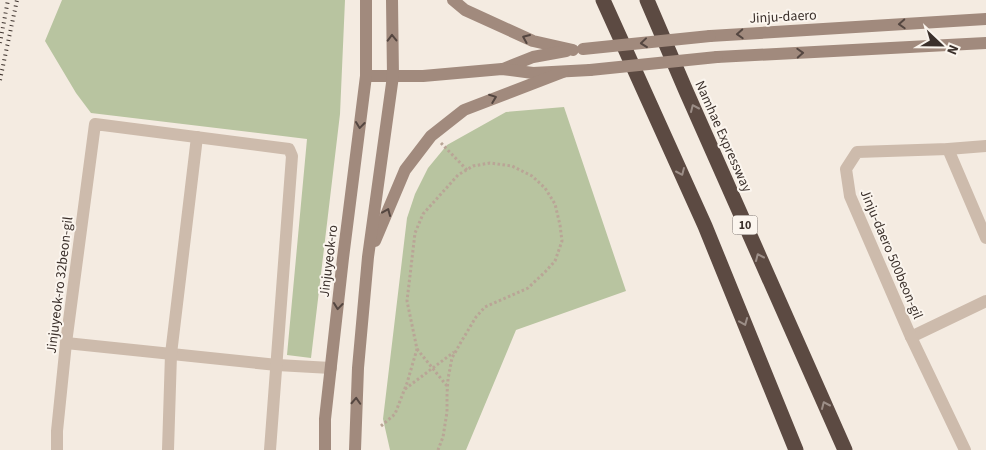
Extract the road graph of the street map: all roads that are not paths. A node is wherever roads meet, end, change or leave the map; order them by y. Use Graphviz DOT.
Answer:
graph roads {
  1 [pos="366,0"];
  2 [pos="392,0"];
  3 [pos="453,0"];
  4 [pos="603,0"];
  5 [pos="647,0"];
  6 [pos="986,19"];
  7 [pos="986,43"];
  8 [pos="578,49"];
  9 [pos="502,69"];
  10 [pos="563,72"];
  11 [pos="366,76"];
  12 [pos="393,76"];
  13 [pos="197,137"];
  14 [pos="986,146"];
  15 [pos="948,149"];
  16 [pos="986,238"];
  17 [pos="368,257"];
  18 [pos="986,301"];
  19 [pos="911,337"];
  20 [pos="66,343"];
  21 [pos="171,354"];
  22 [pos="277,365"];
  23 [pos="331,368"];
  24 [pos="57,450"];
  25 [pos="168,450"];
  26 [pos="270,450"];
  27 [pos="325,450"];
  28 [pos="355,450"];
  29 [pos="796,450"];
  30 [pos="845,450"];
  31 [pos="965,450"];
  1 -- 11 [label="street"];
  12 -- 2 [label="street, one-way"];
  8 -- 3 [label="street, one-way"];
  4 -- 29 [label="highway, one-way"];
  30 -- 5 [label="highway, Namhae Expressway / 10, one-way"];
  6 -- 8 [label="street, Jinju-daero, one-way, bridge"];
  10 -- 7 [label="street, one-way, bridge"];
  8 -- 9 [label="street"];
  9 -- 10 [label="street"];
  9 -- 12 [label="street"];
  17 -- 10 [label="street, one-way"];
  11 -- 12 [label="street"];
  11 -- 23 [label="street, Jinjuyeok-ro, one-way"];
  12 -- 17 [label="street"];
  13 -- 20 [label="street, Jinjuyeok-ro 32beon-gil"];
  13 -- 21 [label="street"];
  13 -- 22 [label="street"];
  14 -- 15 [label="street, Jinju-daero 500beon-gil"];
  15 -- 16 [label="street"];
  15 -- 19 [label="street, Jinju-daero 500beon-gil"];
  28 -- 17 [label="street, one-way"];
  18 -- 19 [label="street"];
  19 -- 31 [label="street, Jinju-daero 500beon-gil"];
  20 -- 21 [label="street"];
  20 -- 24 [label="street, Jinjuyeok-ro 32beon-gil"];
  21 -- 22 [label="street"];
  21 -- 25 [label="street"];
  22 -- 23 [label="street"];
  22 -- 26 [label="street"];
  23 -- 27 [label="street, Jinjuyeok-ro"];
}
